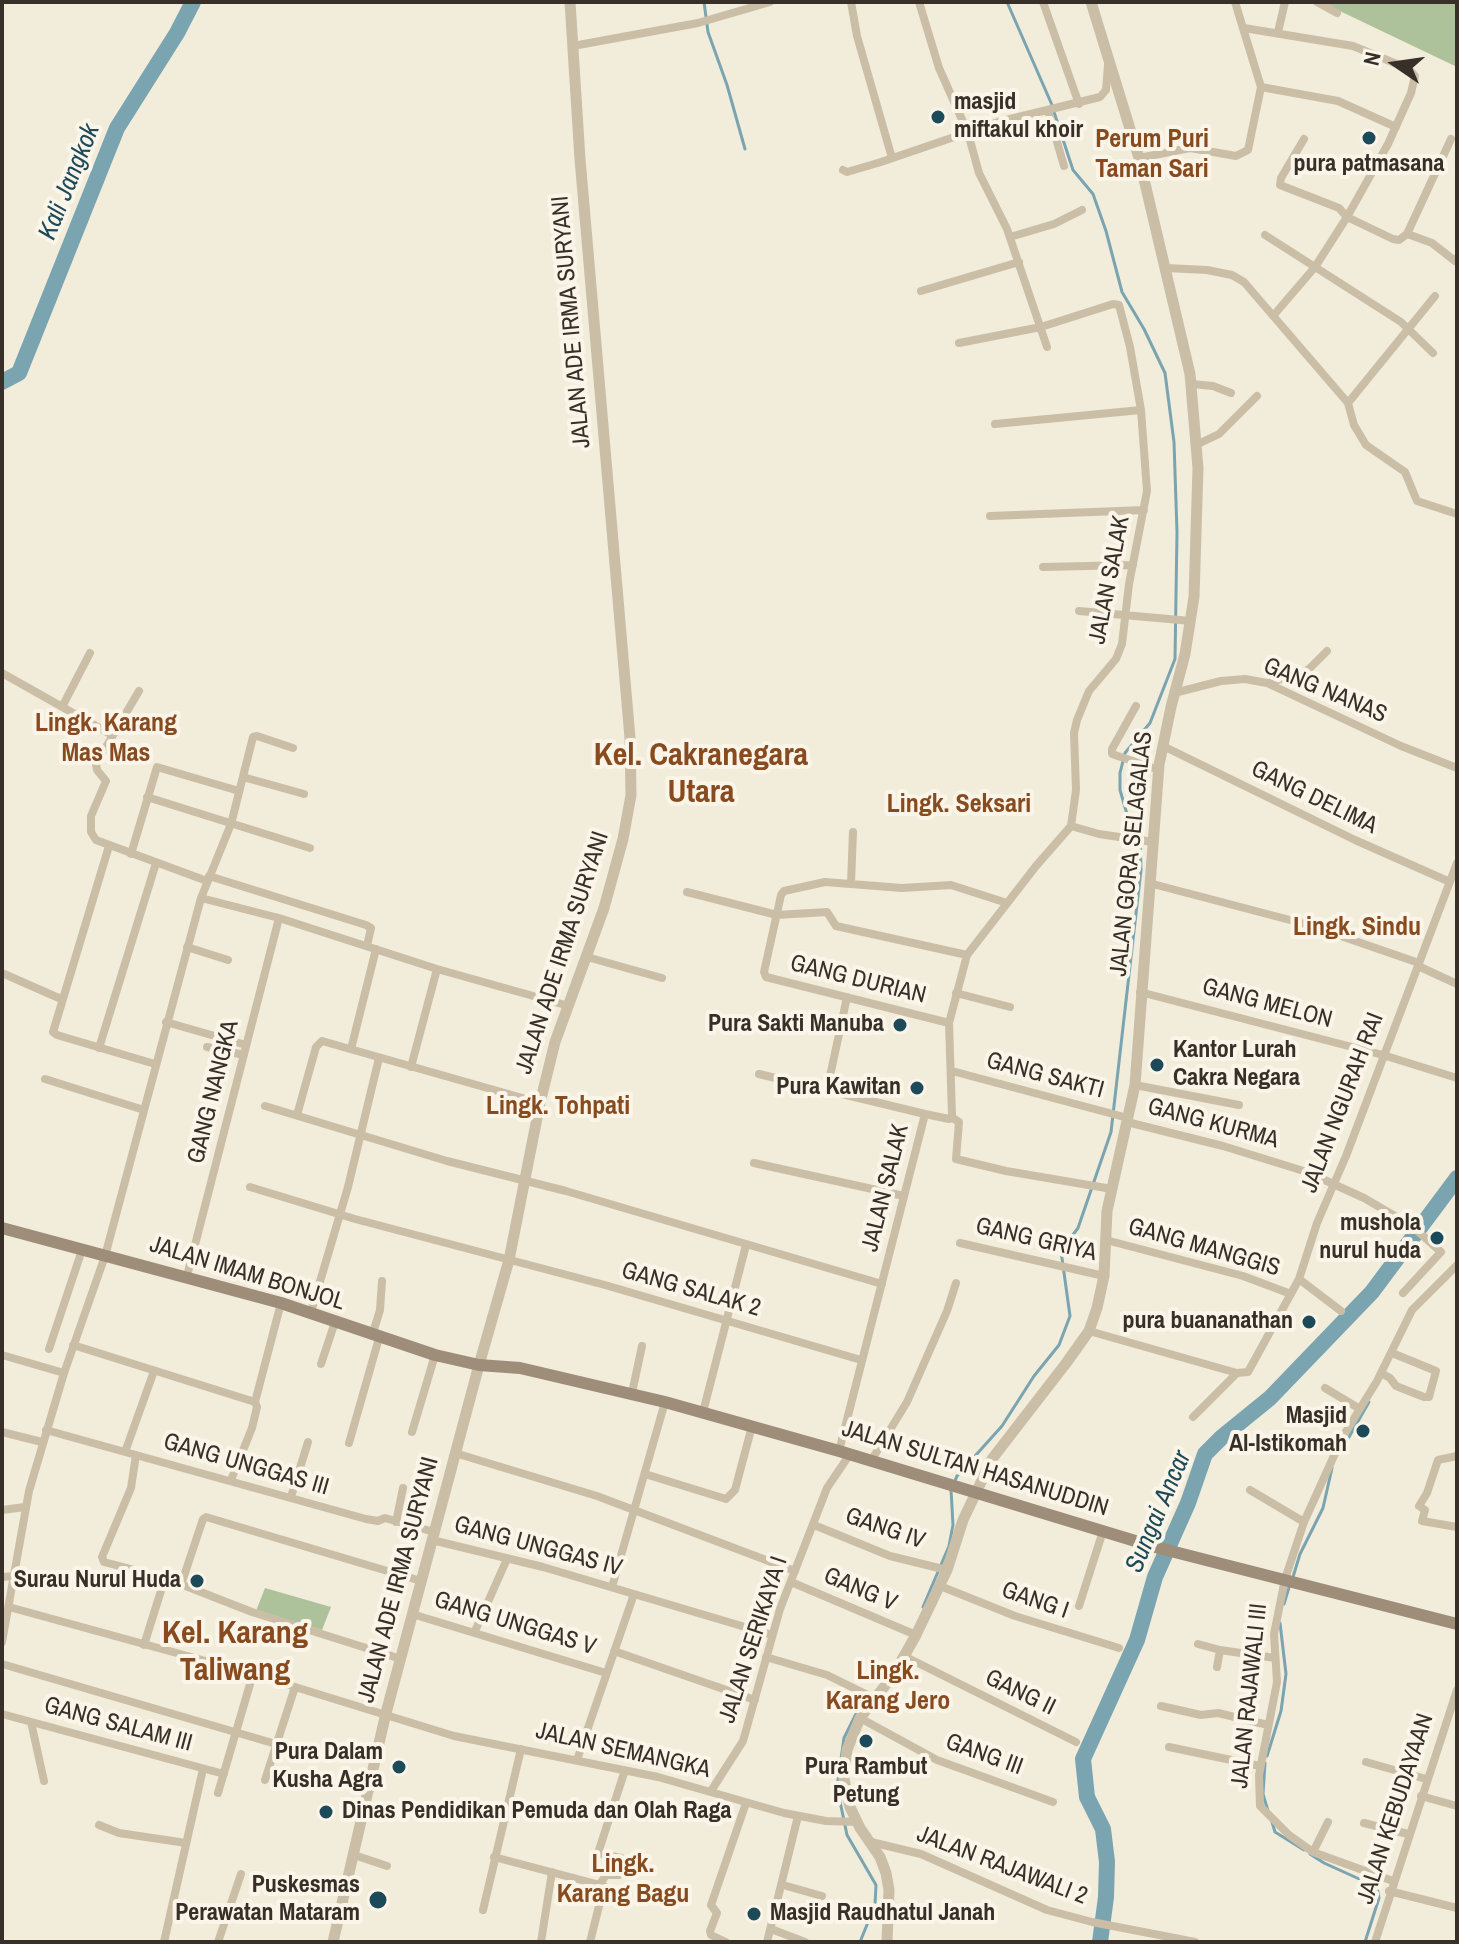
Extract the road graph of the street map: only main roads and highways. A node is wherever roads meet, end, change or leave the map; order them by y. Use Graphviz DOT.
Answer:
graph roads {
  1 [pos="2,1228"];
  2 [pos="479,1365"];
  3 [pos="1457,1624"];
  1 -- 2 [label="main road, JALAN IMAM BONJOL"];
  2 -- 3 [label="main road, JALAN SULTAN HASANUDDIN"];
}
